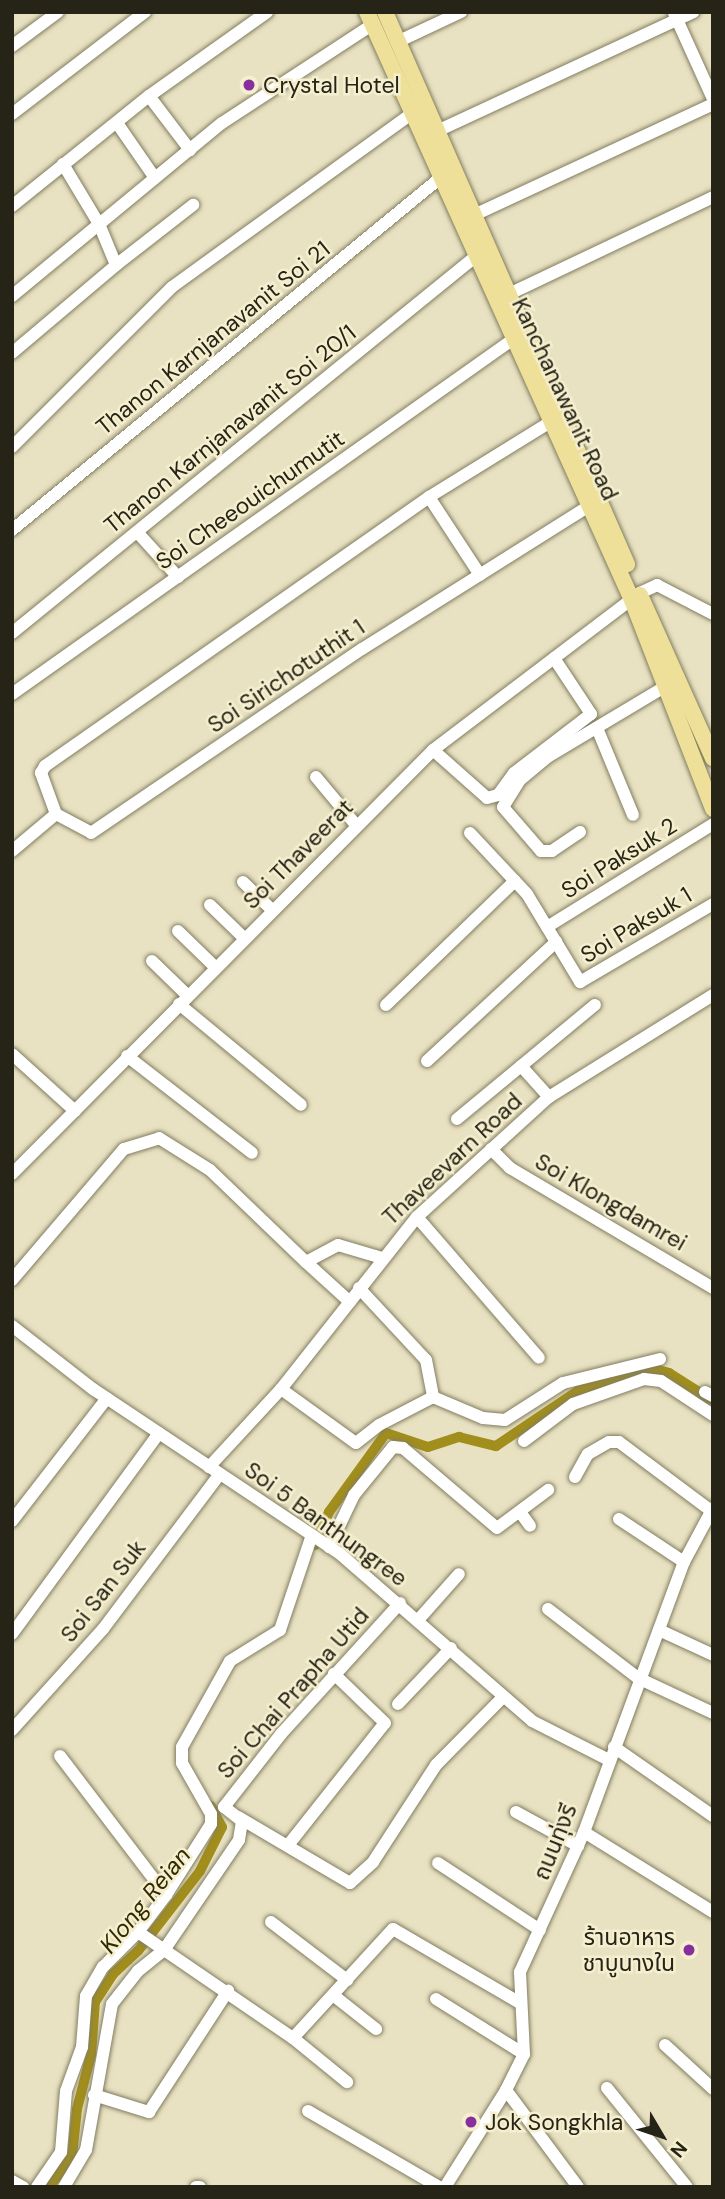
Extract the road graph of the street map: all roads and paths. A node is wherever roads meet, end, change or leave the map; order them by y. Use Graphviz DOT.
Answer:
graph roads {
  1 [pos="58,12"];
  2 [pos="145,12"];
  3 [pos="267,12"];
  4 [pos="385,12"];
  5 [pos="461,12"];
  6 [pos="693,12"];
  7 [pos="676,16"];
  8 [pos="370,19"];
  9 [pos="397,42"];
  10 [pos="12,46"];
  11 [pos="149,96"];
  12 [pos="713,101"];
  13 [pos="12,114"];
  14 [pos="411,114"];
  15 [pos="117,122"];
  16 [pos="429,134"];
  17 [pos="190,150"];
  18 [pos="63,164"];
  19 [pos="155,178"];
  20 [pos="440,178"];
  21 [pos="713,197"];
  22 [pos="193,205"];
  23 [pos="12,206"];
  24 [pos="466,220"];
  25 [pos="99,224"];
  26 [pos="475,257"];
  27 [pos="116,265"];
  28 [pos="507,295"];
  29 [pos="12,296"];
  30 [pos="512,340"];
  31 [pos="12,353"];
  32 [pos="549,423"];
  33 [pos="12,447"];
  34 [pos="429,497"];
  35 [pos="589,506"];
  36 [pos="12,530"];
  37 [pos="137,532"];
  38 [pos="480,575"];
  39 [pos="178,577"];
  40 [pos="636,596"];
  41 [pos="713,614"];
  42 [pos="12,633"];
  43 [pos="554,658"];
  44 [pos="666,686"];
  45 [pos="12,694"];
  46 [pos="597,728"];
  47 [pos="433,750"];
  48 [pos="713,758"];
  49 [pos="316,777"];
  50 [pos="713,809"];
  51 [pos="57,814"];
  52 [pos="633,815"];
  53 [pos="713,824"];
  54 [pos="356,825"];
  55 [pos="580,832"];
  56 [pos="470,833"];
  57 [pos="12,851"];
  58 [pos="515,881"];
  59 [pos="243,882"];
  60 [pos="713,904"];
  61 [pos="210,905"];
  62 [pos="272,910"];
  63 [pos="547,927"];
  64 [pos="178,931"];
  65 [pos="244,938"];
  66 [pos="556,942"];
  67 [pos="152,961"];
  68 [pos="215,967"];
  69 [pos="713,995"];
  70 [pos="183,1000"];
  71 [pos="386,1005"];
  72 [pos="595,1005"];
  73 [pos="12,1054"];
  74 [pos="127,1056"];
  75 [pos="427,1061"];
  76 [pos="521,1066"];
  77 [pos="549,1097"];
  78 [pos="300,1105"];
  79 [pos="75,1111"];
  80 [pos="457,1119"];
  81 [pos="491,1149"];
  82 [pos="252,1153"];
  83 [pos="12,1174"];
  84 [pos="417,1217"];
  85 [pos="382,1258"];
  86 [pos="306,1262"];
  87 [pos="12,1280"];
  88 [pos="713,1287"];
  89 [pos="359,1289"];
  90 [pos="350,1302"];
  91 [pos="12,1326"];
  92 [pos="539,1358"];
  93 [pos="660,1359"];
  94 [pos="281,1389"];
  95 [pos="567,1394"];
  96 [pos="433,1397"];
  97 [pos="107,1398"];
  98 [pos="713,1415"];
  99 [pos="159,1433"];
  100 [pos="524,1441"];
  101 [pos="214,1470"];
  102 [pos="575,1477"];
  103 [pos="548,1490"];
  104 [pos="711,1509"];
  105 [pos="520,1512"];
  106 [pos="619,1519"];
  107 [pos="12,1521"];
  108 [pos="530,1526"];
  109 [pos="708,1531"];
  110 [pos="312,1535"];
  111 [pos="329,1547"];
  112 [pos="684,1562"];
  113 [pos="459,1574"];
  114 [pos="401,1603"];
  115 [pos="548,1609"];
  116 [pos="419,1619"];
  117 [pos="659,1630"];
  118 [pos="12,1634"];
  119 [pos="451,1648"];
  120 [pos="713,1655"];
  121 [pos="334,1674"];
  122 [pos="638,1678"];
  123 [pos="503,1697"];
  124 [pos="398,1704"];
  125 [pos="713,1713"];
  126 [pos="12,1730"];
  127 [pos="614,1747"];
  128 [pos="60,1756"];
  129 [pos="609,1760"];
  130 [pos="516,1812"];
  131 [pos="713,1816"];
  132 [pos="237,1817"];
  133 [pos="584,1832"];
  134 [pos="289,1844"];
  135 [pos="578,1846"];
  136 [pos="438,1863"];
  137 [pos="166,1895"];
  138 [pos="713,1912"];
  139 [pos="271,1922"];
  140 [pos="540,1930"];
  141 [pos="139,1933"];
  142 [pos="164,1950"];
  143 [pos="347,1980"];
  144 [pos="228,1991"];
  145 [pos="333,1995"];
  146 [pos="436,1999"];
  147 [pos="520,2003"];
  148 [pos="376,2029"];
  149 [pos="293,2038"];
  150 [pos="665,2045"];
  151 [pos="524,2054"];
  152 [pos="347,2082"];
  153 [pos="607,2088"];
  154 [pos="713,2089"];
  155 [pos="506,2090"];
  156 [pos="94,2095"];
  157 [pos="308,2111"];
  158 [pos="12,2181"];
  159 [pos="23,2187"];
  160 [pos="37,2187"];
  161 [pos="64,2187"];
  162 [pos="439,2187"];
  163 [pos="445,2187"];
  164 [pos="578,2187"];
  165 [pos="687,2187"];
  1 -- 10 [label="street"];
  2 -- 13 [label="street"];
  3 -- 11 [label="street"];
  4 -- 9 [label="main road, Kanchanawanit Road"];
  5 -- 9 [label="street"];
  6 -- 7 [label="street"];
  7 -- 12 [label="street"];
  7 -- 16 [label="street"];
  8 -- 14 [label="main road, Kanchanawanit Road"];
  8 -- 17 [label="street"];
  9 -- 16 [label="main road, Kanchanawanit Road"];
  11 -- 15 [label="street"];
  11 -- 17 [label="street"];
  12 -- 24 [label="street"];
  14 -- 16 [label="main road, Kanchanawanit Road"];
  14 -- 33 [label="street"];
  15 -- 18 [label="street"];
  15 -- 19 [label="street"];
  16 -- 20 [label="main road, Kanchanawanit Road"];
  16 -- 24 [label="main road, Kanchanawanit Road"];
  17 -- 19 [label="street"];
  18 -- 23 [label="street"];
  18 -- 25 [label="street"];
  19 -- 25 [label="street"];
  20 -- 24 [label="main road, Kanchanawanit Road"];
  20 -- 36 [label="street, Thanon Karnjanavanit Soi 21"];
  21 -- 28 [label="street"];
  22 -- 27 [label="street"];
  24 -- 26 [label="main road, Kanchanawanit Road"];
  24 -- 28 [label="main road, Kanchanawanit Road"];
  25 -- 27 [label="street"];
  25 -- 29 [label="street"];
  26 -- 30 [label="main road, Kanchanawanit Road"];
  26 -- 37 [label="street, Thanon Karnjanavanit Soi 20/1"];
  27 -- 31 [label="street"];
  28 -- 40 [label="main road, Kanchanawanit Road"];
  30 -- 32 [label="main road, Kanchanawanit Road"];
  30 -- 39 [label="street, Soi Cheeouichumutit"];
  32 -- 34 [label="street"];
  32 -- 35 [label="main road, Kanchanawanit Road"];
  34 -- 38 [label="street"];
  34 -- 51 [label="street"];
  35 -- 38 [label="street, Soi Sirichotuthit 1"];
  35 -- 40 [label="main road, Kanchanawanit Road"];
  37 -- 39 [label="street"];
  37 -- 42 [label="street, Thanon Karnjanavanit Soi 20/1"];
  38 -- 51 [label="street, Soi Sirichotuthit 1"];
  39 -- 45 [label="street, Soi Cheeouichumutit"];
  40 -- 41 [label="street"];
  40 -- 43 [label="street, Soi Thaveerat"];
  40 -- 44 [label="main road, Kanchanawanit Road"];
  40 -- 48 [label="main road, Kanchanawanit Road"];
  43 -- 47 [label="street, Soi Thaveerat"];
  43 -- 47 [label="street"];
  44 -- 46 [label="street"];
  44 -- 50 [label="main road, Kanchanawanit Road"];
  46 -- 52 [label="street"];
  46 -- 55 [label="street"];
  47 -- 54 [label="street, Soi Thaveerat"];
  49 -- 54 [label="street"];
  51 -- 57 [label="street"];
  53 -- 63 [label="street, Soi Paksuk 2"];
  54 -- 62 [label="street, Soi Thaveerat"];
  56 -- 58 [label="street"];
  58 -- 63 [label="street"];
  58 -- 71 [label="street"];
  59 -- 62 [label="street"];
  60 -- 66 [label="street, Soi Paksuk 1"];
  61 -- 65 [label="street"];
  62 -- 65 [label="street, Soi Thaveerat"];
  63 -- 66 [label="street"];
  64 -- 68 [label="street"];
  65 -- 68 [label="street, Soi Thaveerat"];
  66 -- 75 [label="street"];
  67 -- 70 [label="street"];
  68 -- 70 [label="street, Soi Thaveerat"];
  69 -- 77 [label="street, Thaveevarn Road"];
  70 -- 74 [label="street, Soi Thaveerat"];
  70 -- 78 [label="street"];
  72 -- 76 [label="street"];
  73 -- 79 [label="street"];
  74 -- 79 [label="street, Soi Thaveerat"];
  74 -- 82 [label="street"];
  76 -- 77 [label="street"];
  76 -- 80 [label="street"];
  77 -- 81 [label="street, Thaveevarn Road"];
  79 -- 83 [label="street, Soi Thaveerat"];
  81 -- 84 [label="street, Thaveevarn Road"];
  81 -- 88 [label="street, Soi Klongdamrei"];
  84 -- 85 [label="street, Thaveevarn Road"];
  84 -- 92 [label="street"];
  85 -- 86 [label="street"];
  85 -- 89 [label="street, Thaveevarn Road"];
  86 -- 87 [label="street"];
  86 -- 90 [label="street"];
  89 -- 90 [label="street, Thaveevarn Road"];
  89 -- 96 [label="street"];
  90 -- 94 [label="street, Thaveevarn Road"];
  91 -- 97 [label="street, Soi 5 Banthungree"];
  93 -- 95 [label="street"];
  94 -- 96 [label="street"];
  94 -- 101 [label="street, Thaveevarn Road"];
  95 -- 96 [label="street"];
  95 -- 98 [label="street"];
  95 -- 100 [label="street"];
  97 -- 99 [label="street, Soi 5 Banthungree"];
  97 -- 107 [label="street"];
  99 -- 101 [label="street, Soi 5 Banthungree"];
  99 -- 118 [label="street"];
  101 -- 110 [label="street, Soi 5 Banthungree"];
  101 -- 126 [label="street, Soi San Suk"];
  102 -- 104 [label="street"];
  103 -- 105 [label="street"];
  104 -- 109 [label="street, ถนนทุ่งรี"];
  105 -- 108 [label="street"];
  105 -- 111 [label="street"];
  106 -- 112 [label="street"];
  109 -- 112 [label="street, ถนนทุ่งรี"];
  110 -- 111 [label="street, Soi 5 Banthungree"];
  110 -- 137 [label="street"];
  111 -- 114 [label="street, Soi 5 Banthungree"];
  112 -- 117 [label="street, ถนนทุ่งรี"];
  113 -- 116 [label="street"];
  114 -- 116 [label="street, Soi 5 Banthungree"];
  114 -- 121 [label="street, Soi Chai Prapha Utid"];
  115 -- 122 [label="street"];
  116 -- 119 [label="street, Soi 5 Banthungree"];
  117 -- 120 [label="street"];
  117 -- 122 [label="street, ถนนทุ่งรี"];
  119 -- 123 [label="street, Soi 5 Banthungree"];
  119 -- 124 [label="street"];
  121 -- 132 [label="street, Soi Chai Prapha Utid"];
  121 -- 134 [label="street"];
  122 -- 125 [label="street"];
  122 -- 127 [label="street, ถนนทุ่งรี"];
  123 -- 129 [label="street, Soi 5 Banthungree"];
  123 -- 134 [label="street"];
  127 -- 129 [label="street, ถนนทุ่งรี"];
  127 -- 131 [label="street"];
  128 -- 137 [label="street"];
  129 -- 133 [label="street, ถนนทุ่งรี"];
  130 -- 135 [label="street"];
  132 -- 134 [label="street"];
  132 -- 142 [label="street, Soi Chai Prapha Utid"];
  133 -- 135 [label="street, ถนนทุ่งรี"];
  133 -- 138 [label="street"];
  135 -- 140 [label="street, ถนนทุ่งรี"];
  136 -- 140 [label="street"];
  137 -- 141 [label="street"];
  139 -- 143 [label="street"];
  140 -- 147 [label="street, ถนนทุ่งรี"];
  141 -- 142 [label="street"];
  141 -- 160 [label="street"];
  142 -- 144 [label="street"];
  142 -- 156 [label="street, Soi Chai Prapha Utid"];
  143 -- 145 [label="street"];
  143 -- 147 [label="street"];
  144 -- 149 [label="street"];
  144 -- 156 [label="street"];
  145 -- 148 [label="street"];
  145 -- 149 [label="street"];
  146 -- 151 [label="street"];
  147 -- 151 [label="street, ถนนทุ่งรี"];
  149 -- 152 [label="street"];
  150 -- 154 [label="street"];
  151 -- 155 [label="street"];
  153 -- 165 [label="street"];
  155 -- 163 [label="street"];
  155 -- 164 [label="street"];
  156 -- 161 [label="street, Soi Chai Prapha Utid"];
  157 -- 162 [label="street"];
  158 -- 159 [label="street"];
}
